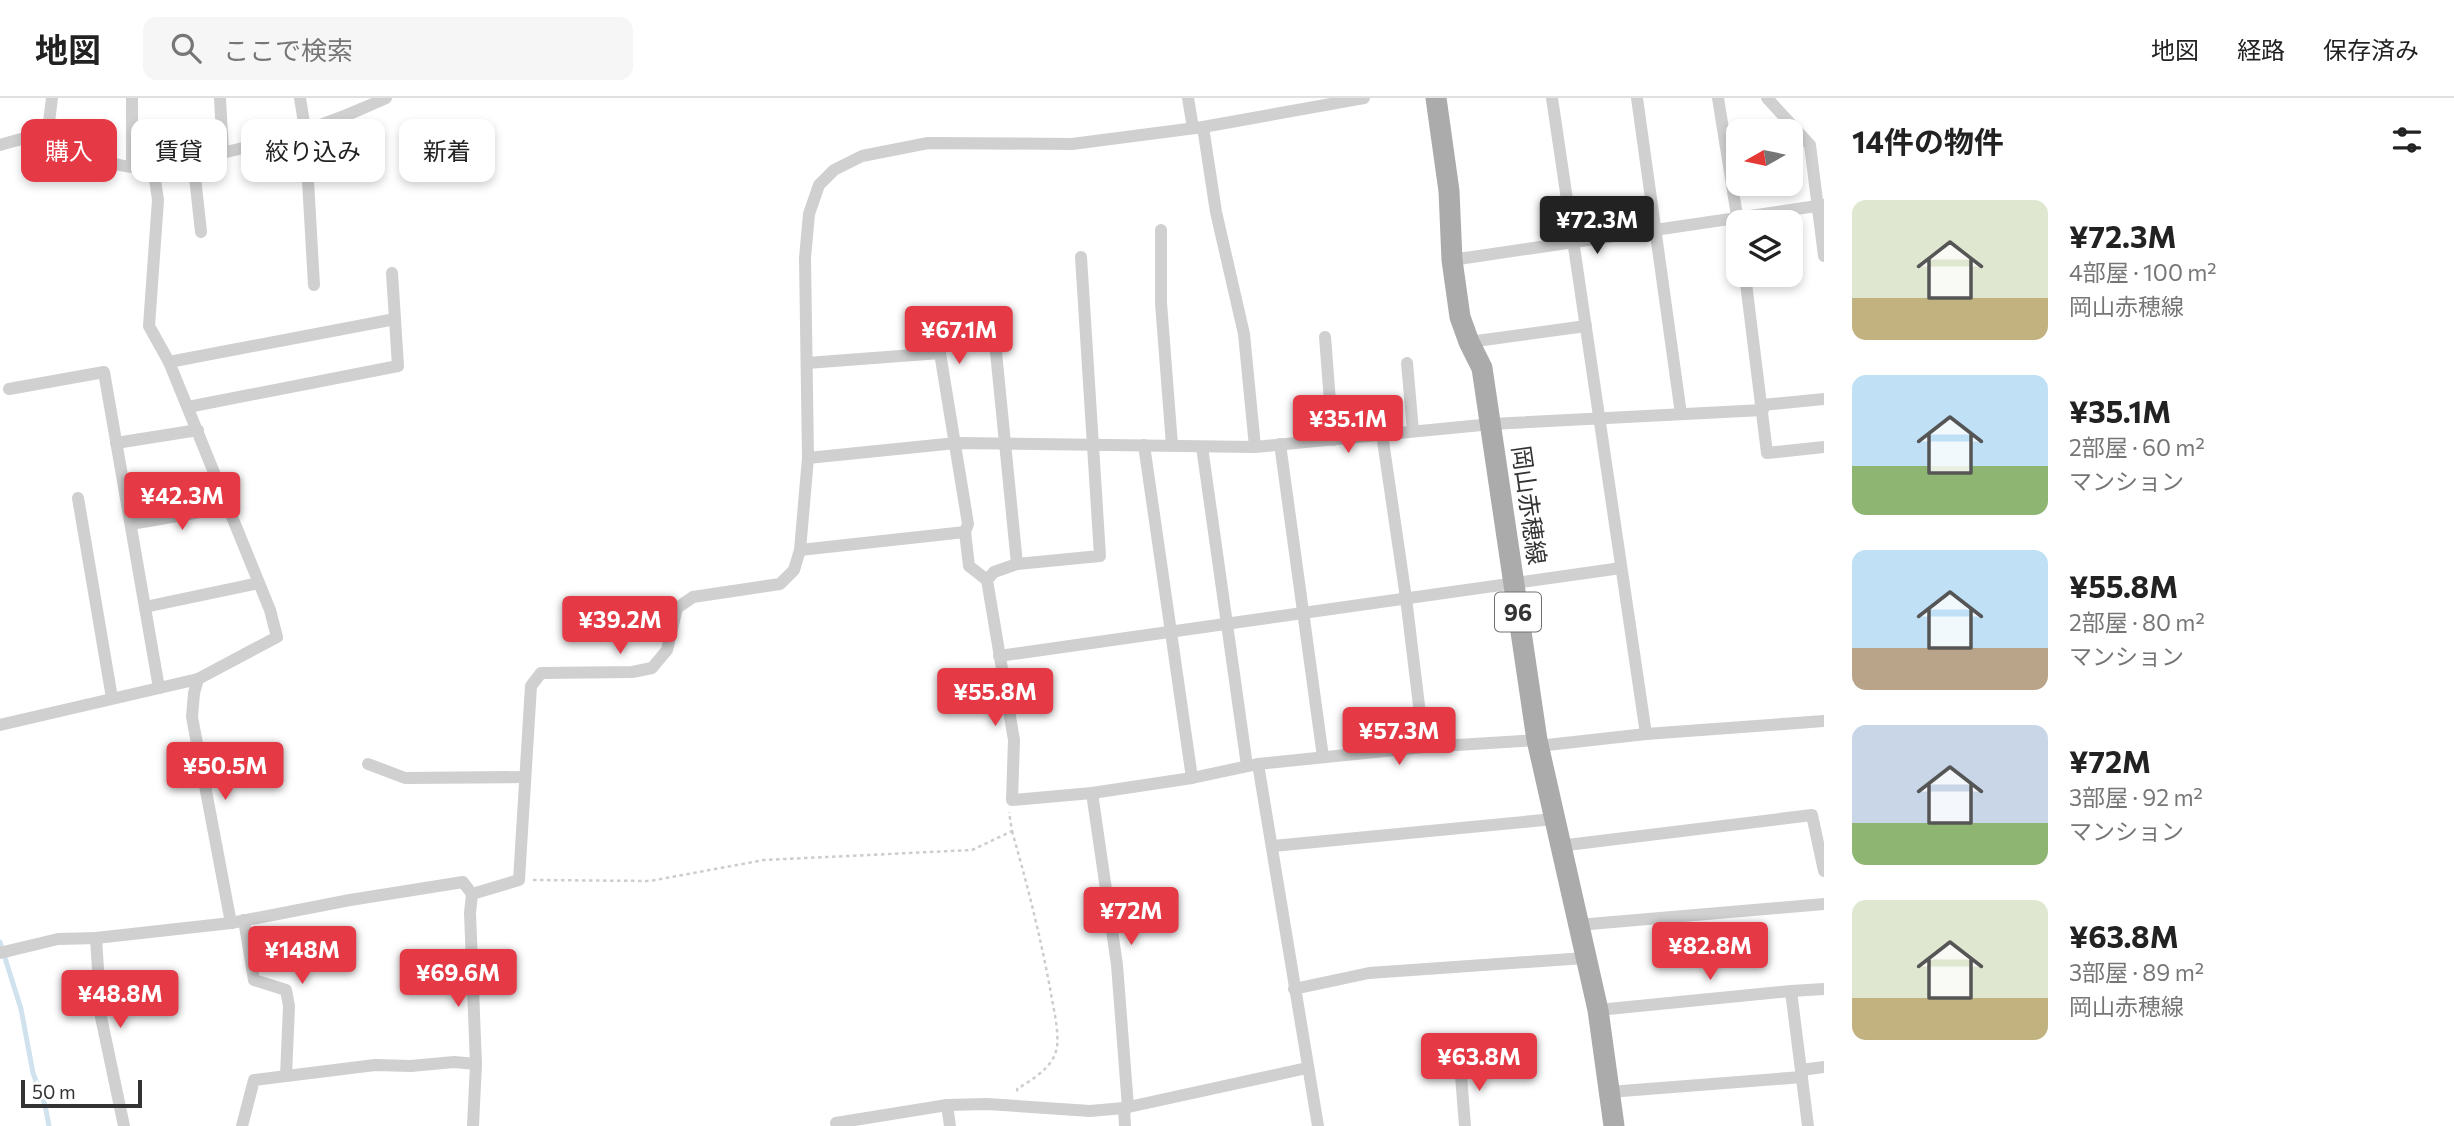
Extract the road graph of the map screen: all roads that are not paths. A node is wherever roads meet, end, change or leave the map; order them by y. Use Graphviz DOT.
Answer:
graph roads {
  1 [pos="52,98"];
  2 [pos="132,98"];
  3 [pos="220,98"];
  4 [pos="300,98"];
  5 [pos="386,98"];
  6 [pos="1188,98"];
  7 [pos="1364,98"];
  8 [pos="1436,98"];
  9 [pos="1552,98"];
  10 [pos="1637,98"];
  11 [pos="1718,98"];
  12 [pos="1766,98"];
  13 [pos="49,119"];
  14 [pos="132,119"];
  15 [pos="221,119"];
  16 [pos="303,119"];
  17 [pos="338,119"];
  18 [pos="1198,128"];
  19 [pos="21,139"];
  20 [pos="0,145"];
  21 [pos="1818,157"];
  22 [pos="155,182"];
  23 [pos="196,182"];
  24 [pos="307,182"];
  25 [pos="1821,206"];
  26 [pos="1736,210"];
  27 [pos="1797,210"];
  28 [pos="1726,221"];
  29 [pos="1161,230"];
  30 [pos="1656,230"];
  31 [pos="201,232"];
  32 [pos="1574,242"];
  33 [pos="1824,256"];
  34 [pos="1081,257"];
  35 [pos="1452,260"];
  36 [pos="392,273"];
  37 [pos="314,285"];
  38 [pos="1747,287"];
  39 [pos="396,319"];
  40 [pos="993,322"];
  41 [pos="1586,326"];
  42 [pos="1325,337"];
  43 [pos="1469,342"];
  44 [pos="169,362"];
  45 [pos="807,363"];
  46 [pos="1407,363"];
  47 [pos="9,388"];
  48 [pos="1824,399"];
  49 [pos="188,407"];
  50 [pos="1762,407"];
  51 [pos="1681,414"];
  52 [pos="1599,417"];
  53 [pos="1492,424"];
  54 [pos="198,430"];
  55 [pos="1413,431"];
  56 [pos="1382,434"];
  57 [pos="1333,440"];
  58 [pos="116,443"];
  59 [pos="956,443"];
  60 [pos="1004,444"];
  61 [pos="1144,444"];
  62 [pos="1280,444"];
  63 [pos="1172,445"];
  64 [pos="1093,446"];
  65 [pos="1202,447"];
  66 [pos="1255,447"];
  67 [pos="1824,447"];
  68 [pos="808,458"];
  69 [pos="78,498"];
  70 [pos="229,507"];
  71 [pos="131,524"];
  72 [pos="965,532"];
  73 [pos="800,550"];
  74 [pos="1017,565"];
  75 [pos="1621,568"];
  76 [pos="987,580"];
  77 [pos="259,583"];
  78 [pos="1514,583"];
  79 [pos="1406,598"];
  80 [pos="145,607"];
  81 [pos="1305,612"];
  82 [pos="1228,622"];
  83 [pos="1170,631"];
  84 [pos="999,656"];
  85 [pos="198,679"];
  86 [pos="159,688"];
  87 [pos="112,698"];
  88 [pos="1824,721"];
  89 [pos="0,724"];
  90 [pos="1646,734"];
  91 [pos="1537,743"];
  92 [pos="1424,747"];
  93 [pos="1323,757"];
  94 [pos="368,764"];
  95 [pos="1253,765"];
  96 [pos="525,777"];
  97 [pos="1192,778"];
  98 [pos="1092,793"];
  99 [pos="1553,819"];
  100 [pos="1273,846"];
  101 [pos="1559,846"];
  102 [pos="1824,871"];
  103 [pos="472,894"];
  104 [pos="1824,904"];
  105 [pos="237,921"];
  106 [pos="1578,925"];
  107 [pos="96,937"];
  108 [pos="5,952"];
  109 [pos="1585,958"];
  110 [pos="1294,989"];
  111 [pos="1824,989"];
  112 [pos="1791,991"];
  113 [pos="1598,1010"];
  114 [pos="1460,1063"];
  115 [pos="476,1064"];
  116 [pos="1824,1067"];
  117 [pos="1307,1068"];
  118 [pos="1801,1073"];
  119 [pos="286,1076"];
  120 [pos="1609,1092"];
  121 [pos="947,1105"];
  122 [pos="1126,1107"];
  123 [pos="836,1124"];
  124 [pos="124,1126"];
  125 [pos="242,1126"];
  126 [pos="473,1126"];
  127 [pos="950,1126"];
  128 [pos="1125,1126"];
  129 [pos="1318,1126"];
  130 [pos="1465,1126"];
  131 [pos="1614,1126"];
  132 [pos="1808,1126"];
  1 -- 13 [label="street"];
  2 -- 14 [label="street"];
  3 -- 15 [label="street"];
  4 -- 16 [label="street"];
  5 -- 17 [label="street"];
  6 -- 18 [label="street"];
  7 -- 18 [label="street"];
  8 -- 35 [label="main road, 岡山赤穂線 / 96"];
  9 -- 32 [label="street"];
  10 -- 30 [label="street"];
  11 -- 26 [label="street"];
  12 -- 21 [label="street"];
  18 -- 45 [label="street"];
  18 -- 66 [label="street"];
  19 -- 20 [label="street"];
  21 -- 25 [label="street"];
  22 -- 44 [label="street"];
  23 -- 31 [label="street"];
  24 -- 37 [label="street"];
  25 -- 27 [label="street"];
  25 -- 33 [label="street"];
  28 -- 30 [label="street"];
  29 -- 63 [label="street"];
  30 -- 32 [label="street"];
  30 -- 51 [label="street"];
  32 -- 35 [label="street"];
  32 -- 41 [label="street"];
  34 -- 64 [label="street"];
  35 -- 43 [label="main road, 岡山赤穂線 / 96"];
  36 -- 39 [label="street"];
  38 -- 50 [label="street"];
  39 -- 44 [label="street"];
  39 -- 49 [label="street"];
  40 -- 60 [label="street"];
  41 -- 43 [label="street"];
  41 -- 52 [label="street"];
  42 -- 57 [label="street"];
  43 -- 53 [label="main road, 岡山赤穂線 / 96"];
  44 -- 49 [label="street"];
  45 -- 59 [label="street"];
  45 -- 68 [label="street"];
  46 -- 55 [label="street"];
  47 -- 58 [label="street"];
  48 -- 50 [label="street"];
  49 -- 54 [label="street"];
  50 -- 51 [label="street"];
  50 -- 67 [label="street"];
  51 -- 52 [label="street"];
  52 -- 53 [label="street"];
  52 -- 75 [label="street"];
  53 -- 55 [label="street"];
  53 -- 78 [label="main road, 岡山赤穂線 / 96"];
  54 -- 58 [label="street"];
  54 -- 70 [label="street"];
  55 -- 56 [label="street"];
  56 -- 57 [label="street"];
  56 -- 79 [label="street"];
  57 -- 62 [label="street"];
  58 -- 71 [label="street"];
  59 -- 60 [label="street"];
  59 -- 68 [label="street"];
  59 -- 72 [label="street"];
  60 -- 64 [label="street"];
  60 -- 74 [label="street"];
  61 -- 63 [label="street"];
  61 -- 64 [label="street"];
  61 -- 83 [label="street"];
  62 -- 66 [label="street"];
  62 -- 81 [label="street"];
  63 -- 65 [label="street"];
  64 -- 74 [label="street"];
  65 -- 66 [label="street"];
  65 -- 82 [label="street"];
  68 -- 73 [label="street"];
  69 -- 87 [label="street"];
  70 -- 71 [label="street"];
  70 -- 77 [label="street"];
  71 -- 80 [label="street"];
  72 -- 73 [label="street"];
  72 -- 76 [label="street"];
  73 -- 96 [label="street"];
  74 -- 76 [label="street"];
  75 -- 78 [label="street"];
  75 -- 90 [label="street"];
  76 -- 84 [label="street"];
  77 -- 80 [label="street"];
  77 -- 85 [label="street"];
  78 -- 79 [label="street"];
  78 -- 91 [label="main road, 岡山赤穂線 / 96"];
  79 -- 81 [label="street"];
  79 -- 92 [label="street"];
  80 -- 86 [label="street"];
  81 -- 82 [label="street"];
  81 -- 93 [label="street"];
  82 -- 83 [label="street"];
  82 -- 95 [label="street"];
  83 -- 84 [label="street"];
  83 -- 97 [label="street"];
  84 -- 98 [label="street"];
  85 -- 86 [label="street"];
  85 -- 105 [label="street"];
  86 -- 87 [label="street"];
  87 -- 89 [label="street"];
  88 -- 90 [label="street"];
  90 -- 91 [label="street"];
  91 -- 92 [label="street"];
  91 -- 99 [label="main road, 岡山赤穂線 / 96"];
  92 -- 93 [label="street"];
  93 -- 95 [label="street"];
  94 -- 96 [label="street"];
  95 -- 97 [label="street"];
  95 -- 100 [label="street"];
  96 -- 103 [label="street"];
  97 -- 98 [label="street"];
  98 -- 122 [label="street"];
  99 -- 100 [label="street"];
  99 -- 101 [label="main road, 岡山赤穂線 / 96"];
  100 -- 110 [label="street"];
  101 -- 102 [label="street"];
  101 -- 106 [label="main road, 岡山赤穂線 / 96"];
  103 -- 105 [label="street"];
  103 -- 115 [label="street"];
  104 -- 106 [label="street"];
  105 -- 107 [label="street"];
  105 -- 119 [label="street"];
  106 -- 109 [label="main road, 岡山赤穂線 / 96"];
  107 -- 108 [label="street"];
  107 -- 124 [label="street"];
  109 -- 110 [label="street"];
  109 -- 113 [label="main road, 岡山赤穂線 / 96"];
  110 -- 117 [label="street"];
  111 -- 112 [label="street"];
  112 -- 113 [label="street"];
  112 -- 118 [label="street"];
  113 -- 120 [label="main road, 岡山赤穂線 / 96"];
  114 -- 130 [label="street"];
  115 -- 119 [label="street"];
  115 -- 126 [label="street"];
  116 -- 118 [label="street"];
  117 -- 122 [label="street"];
  117 -- 129 [label="street"];
  118 -- 120 [label="street"];
  118 -- 132 [label="street"];
  119 -- 125 [label="street"];
  120 -- 131 [label="main road, 岡山赤穂線 / 96"];
  121 -- 122 [label="street"];
  121 -- 123 [label="street"];
  121 -- 127 [label="street"];
  122 -- 128 [label="street"];
}
